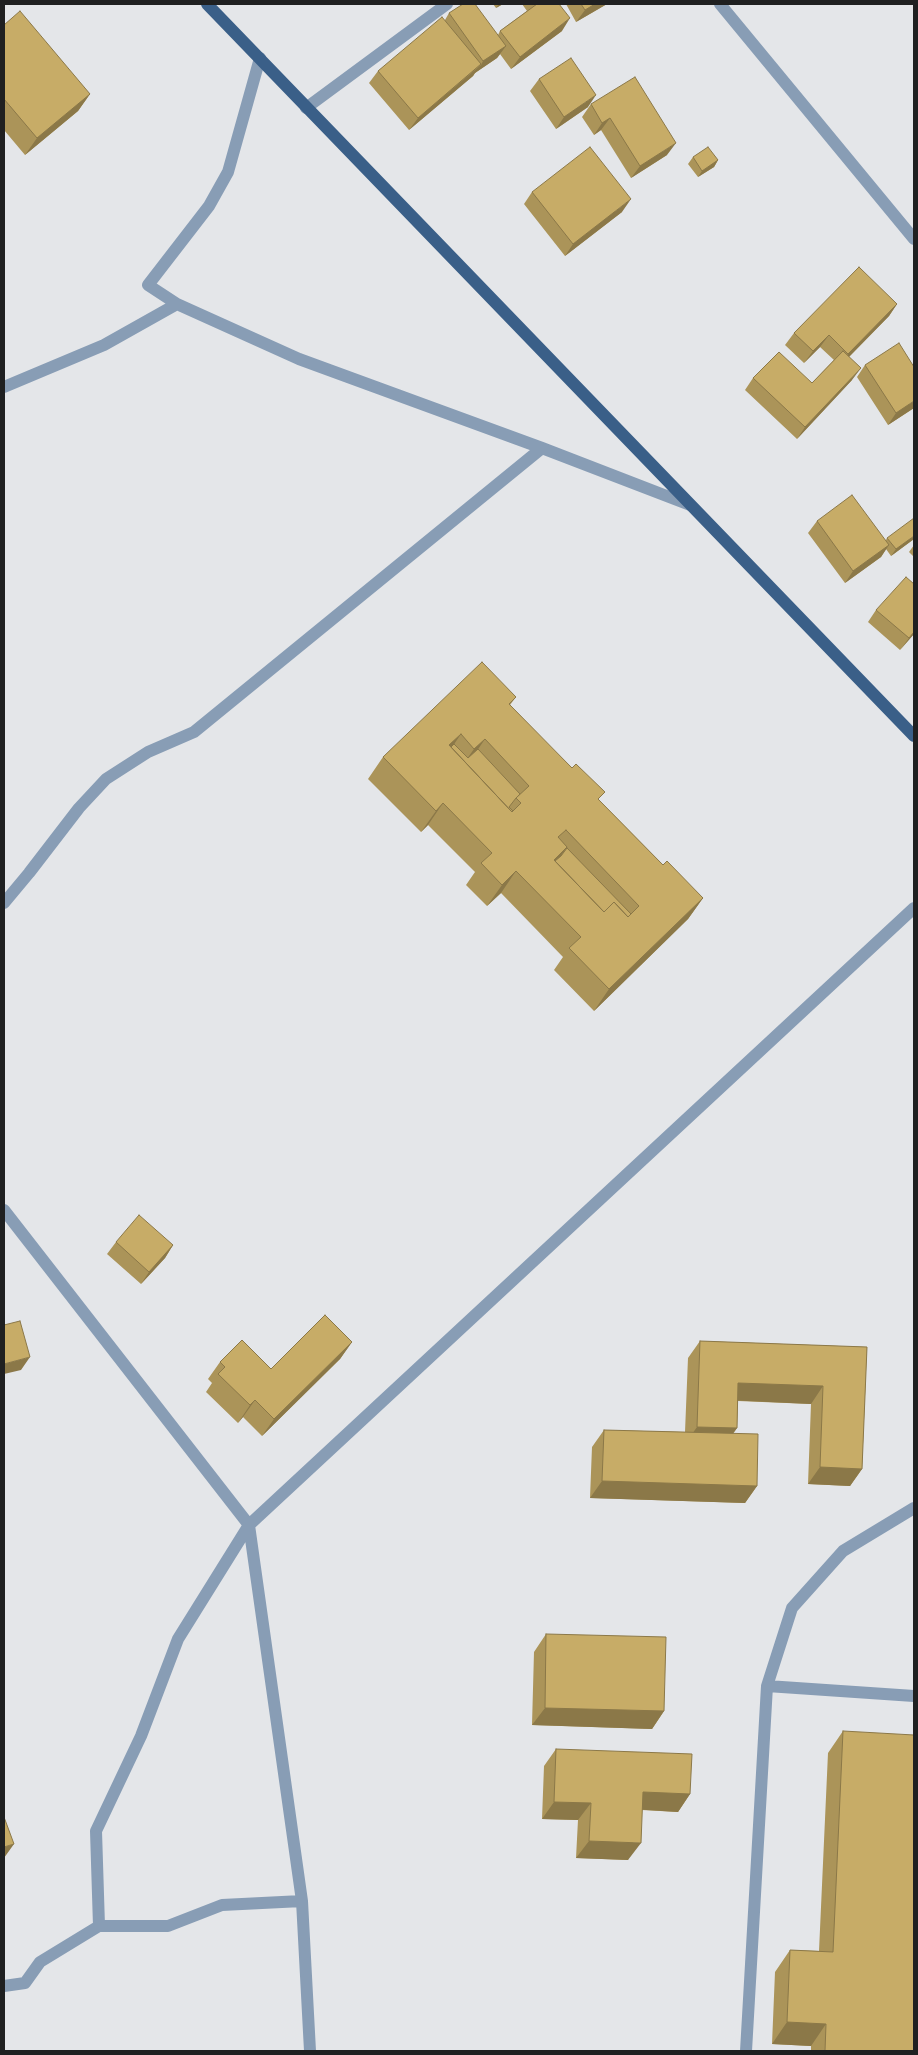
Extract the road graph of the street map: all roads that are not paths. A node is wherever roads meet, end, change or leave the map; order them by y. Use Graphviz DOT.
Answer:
graph roads {
  1 [pos="207,4"];
  2 [pos="447,4"];
  3 [pos="720,4"];
  4 [pos="260,58"];
  5 [pos="306,108"];
  6 [pos="914,239"];
  7 [pos="177,304"];
  8 [pos="4,387"];
  9 [pos="542,448"];
  10 [pos="690,505"];
  11 [pos="914,736"];
  12 [pos="4,903"];
  13 [pos="914,908"];
  14 [pos="4,1210"];
  15 [pos="914,1508"];
  16 [pos="249,1525"];
  17 [pos="766,1686"];
  18 [pos="914,1696"];
  19 [pos="302,1900"];
  20 [pos="99,1926"];
  21 [pos="4,1986"];
  22 [pos="310,2051"];
  23 [pos="746,2051"];
  1 -- 4 [label="main road"];
  2 -- 5 [label="street"];
  3 -- 6 [label="street"];
  4 -- 5 [label="main road"];
  4 -- 7 [label="street"];
  5 -- 10 [label="main road"];
  7 -- 8 [label="street"];
  7 -- 9 [label="street"];
  9 -- 10 [label="street"];
  9 -- 12 [label="street"];
  10 -- 11 [label="main road"];
  13 -- 16 [label="street"];
  14 -- 16 [label="street"];
  15 -- 17 [label="street"];
  16 -- 19 [label="street"];
  16 -- 20 [label="street"];
  17 -- 18 [label="street"];
  17 -- 23 [label="street"];
  19 -- 20 [label="street"];
  19 -- 22 [label="street"];
  20 -- 21 [label="street"];
}
